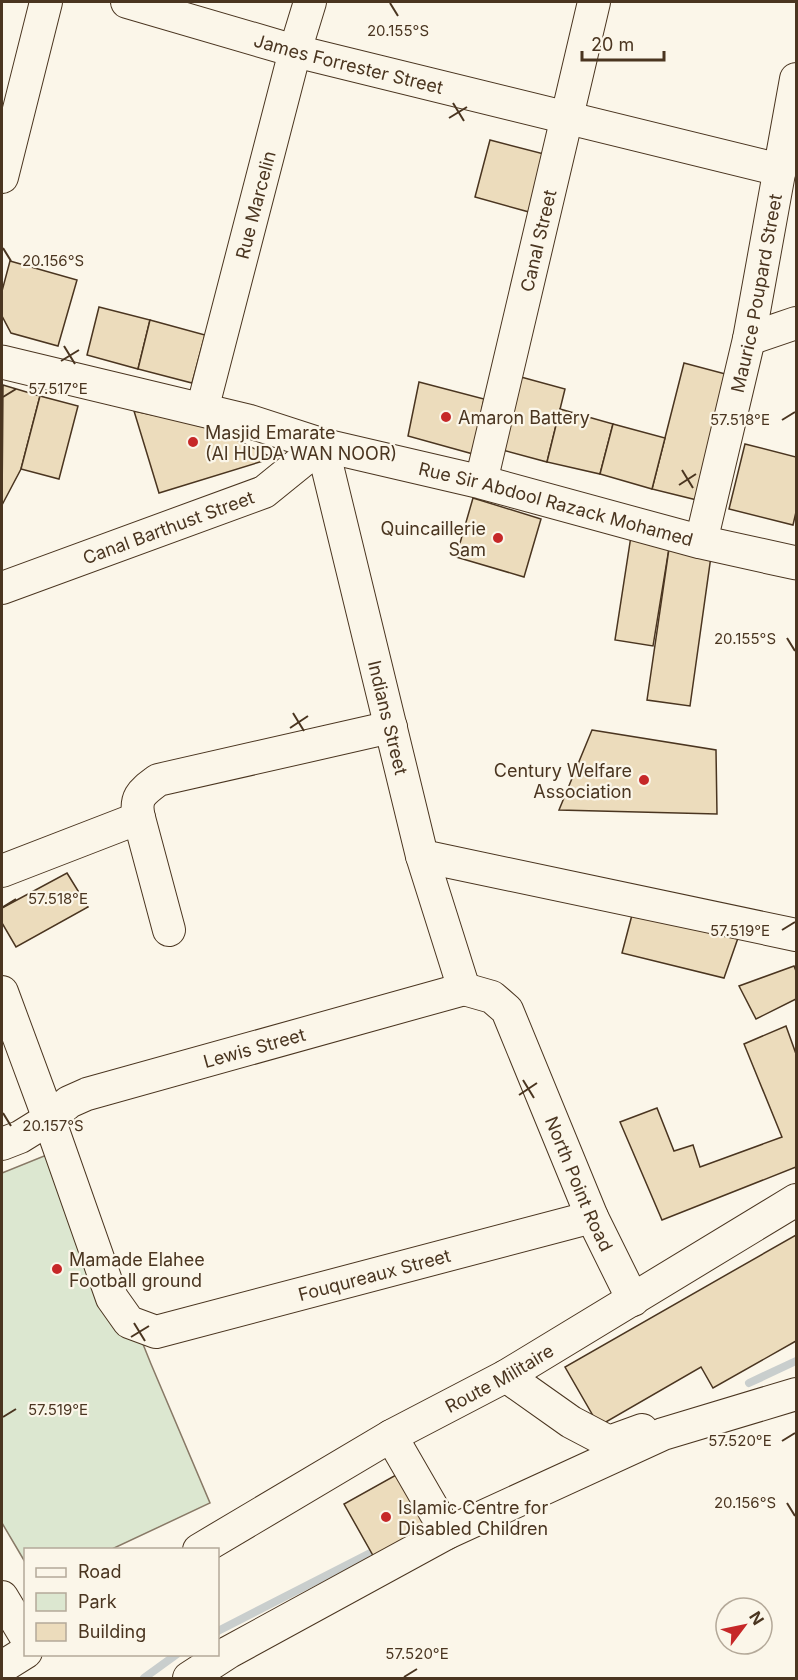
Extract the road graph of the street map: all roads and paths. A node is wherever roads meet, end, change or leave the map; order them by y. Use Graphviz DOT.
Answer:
graph roads {
  1 [pos="46,2"];
  2 [pos="127,2"];
  3 [pos="310,2"];
  4 [pos="594,2"];
  5 [pos="295,51"];
  6 [pos="796,79"];
  7 [pos="566,117"];
  8 [pos="780,170"];
  9 [pos="2,177"];
  10 [pos="796,323"];
  11 [pos="748,339"];
  12 [pos="2,362"];
  13 [pos="202,410"];
  14 [pos="322,445"];
  15 [pos="481,482"];
  16 [pos="701,542"];
  17 [pos="796,563"];
  18 [pos="2,588"];
  19 [pos="391,727"];
  20 [pos="139,818"];
  21 [pos="422,856"];
  22 [pos="2,871"];
  23 [pos="169,930"];
  24 [pos="796,935"];
  25 [pos="464,989"];
  26 [pos="2,992"];
  27 [pos="49,1119"];
  28 [pos="2,1144"];
  29 [pos="796,1200"];
  30 [pos="592,1217"];
  31 [pos="633,1300"];
  32 [pos="796,1372"];
  33 [pos="506,1376"];
  34 [pos="796,1394"];
  35 [pos="391,1436"];
  36 [pos="447,1533"];
  37 [pos="202,1548"];
  38 [pos="2,1597"];
  39 [pos="24,1634"];
  40 [pos="24,1653"];
  41 [pos="2,1667"];
  42 [pos="189,1678"];
  1 -- 9 [label="street"];
  2 -- 5 [label="street, James Forrester Street"];
  3 -- 5 [label="street, Rue Marcelin"];
  4 -- 7 [label="street, Canal Street"];
  5 -- 7 [label="street, James Forrester Street"];
  5 -- 13 [label="street, Rue Marcelin"];
  6 -- 8 [label="street, Maurice Poupard Street"];
  7 -- 8 [label="street, James Forrester Street"];
  7 -- 15 [label="street, Canal Street"];
  8 -- 11 [label="street, Maurice Poupard Street"];
  10 -- 11 [label="street"];
  11 -- 16 [label="street, Maurice Poupard Street"];
  12 -- 13 [label="main road, Rue Sir Abdool Razack Mohamed"];
  13 -- 14 [label="main road, Rue Sir Abdool Razack Mohamed"];
  14 -- 15 [label="main road, Rue Sir Abdool Razack Mohamed"];
  14 -- 18 [label="street, Canal Barthust Street"];
  14 -- 19 [label="street, Indians Street"];
  15 -- 16 [label="main road, Rue Sir Abdool Razack Mohamed"];
  16 -- 17 [label="main road, Rue Sir Abdool Razack Mohamed"];
  19 -- 20 [label="street"];
  19 -- 21 [label="street, Indians Street"];
  20 -- 22 [label="street"];
  20 -- 23 [label="street"];
  21 -- 24 [label="street"];
  21 -- 25 [label="street, Indians Street"];
  25 -- 27 [label="street, Lewis Street"];
  25 -- 30 [label="street, North Point Road"];
  26 -- 27 [label="street"];
  27 -- 28 [label="street, Lewis Street"];
  27 -- 30 [label="street, Fouqureaux Street"];
  29 -- 31 [label="street, Route Militaire"];
  30 -- 31 [label="street, North Point Road"];
  31 -- 33 [label="street, Route Militaire"];
  32 -- 33 [label="street"];
  33 -- 35 [label="street, Route Militaire"];
  34 -- 36 [label="street"];
  35 -- 36 [label="street"];
  35 -- 37 [label="street, Route Militaire"];
  36 -- 42 [label="street"];
  38 -- 39 [label="street"];
  40 -- 41 [label="street"];
}
